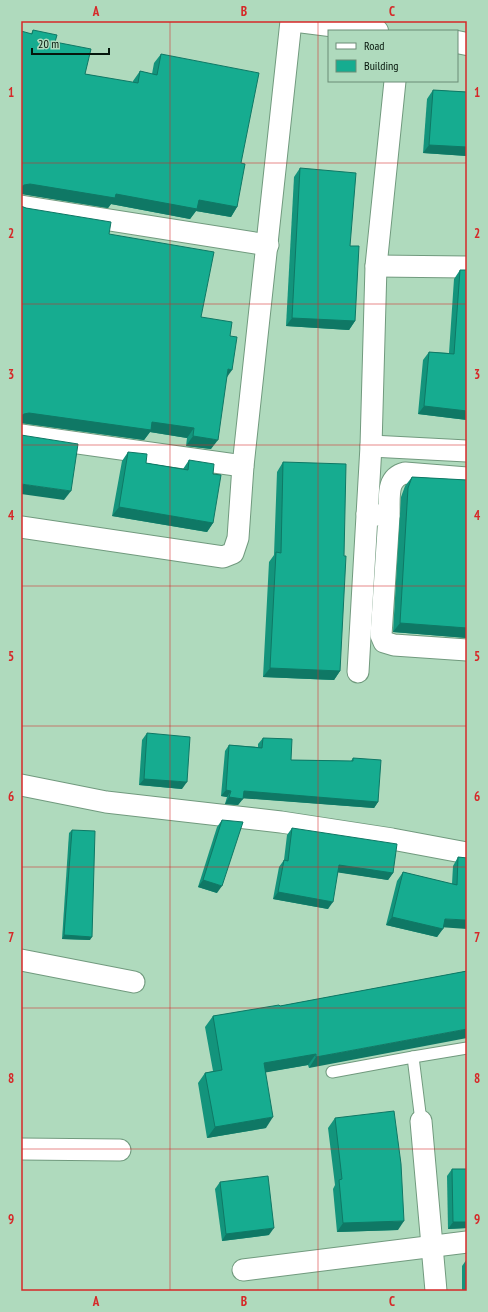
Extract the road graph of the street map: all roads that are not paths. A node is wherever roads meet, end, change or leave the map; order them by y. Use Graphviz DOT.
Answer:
graph roads {
  1 [pos="291,21"];
  2 [pos="298,21"];
  3 [pos="369,30"];
  4 [pos="395,82"];
  5 [pos="21,206"];
  6 [pos="268,245"];
  7 [pos="376,266"];
  8 [pos="467,267"];
  9 [pos="21,435"];
  10 [pos="371,446"];
  11 [pos="467,451"];
  12 [pos="243,466"];
  13 [pos="467,478"];
  14 [pos="367,514"];
  15 [pos="389,516"];
  16 [pos="21,526"];
  17 [pos="467,650"];
  18 [pos="358,672"];
  19 [pos="21,785"];
  20 [pos="467,853"];
  21 [pos="21,960"];
  22 [pos="134,982"];
  23 [pos="467,1048"];
  24 [pos="413,1057"];
  25 [pos="332,1072"];
  26 [pos="421,1121"];
  27 [pos="21,1149"];
  28 [pos="120,1150"];
  29 [pos="467,1242"];
  30 [pos="432,1247"];
  31 [pos="243,1270"];
  32 [pos="436,1291"];
  1 -- 6 [label="street"];
  2 -- 3 [label="main road"];
  4 -- 7 [label="street"];
  5 -- 6 [label="street"];
  6 -- 12 [label="street"];
  7 -- 8 [label="street"];
  7 -- 10 [label="street"];
  9 -- 12 [label="street"];
  10 -- 11 [label="street"];
  10 -- 14 [label="street"];
  12 -- 16 [label="street"];
  13 -- 15 [label="street"];
  14 -- 15 [label="street"];
  14 -- 18 [label="street"];
  15 -- 17 [label="street"];
  19 -- 20 [label="street"];
  21 -- 22 [label="street"];
  23 -- 24 [label="lane"];
  24 -- 25 [label="lane"];
  24 -- 26 [label="lane"];
  26 -- 30 [label="street"];
  27 -- 28 [label="street"];
  29 -- 30 [label="street"];
  30 -- 31 [label="street"];
  30 -- 32 [label="street"];
}
